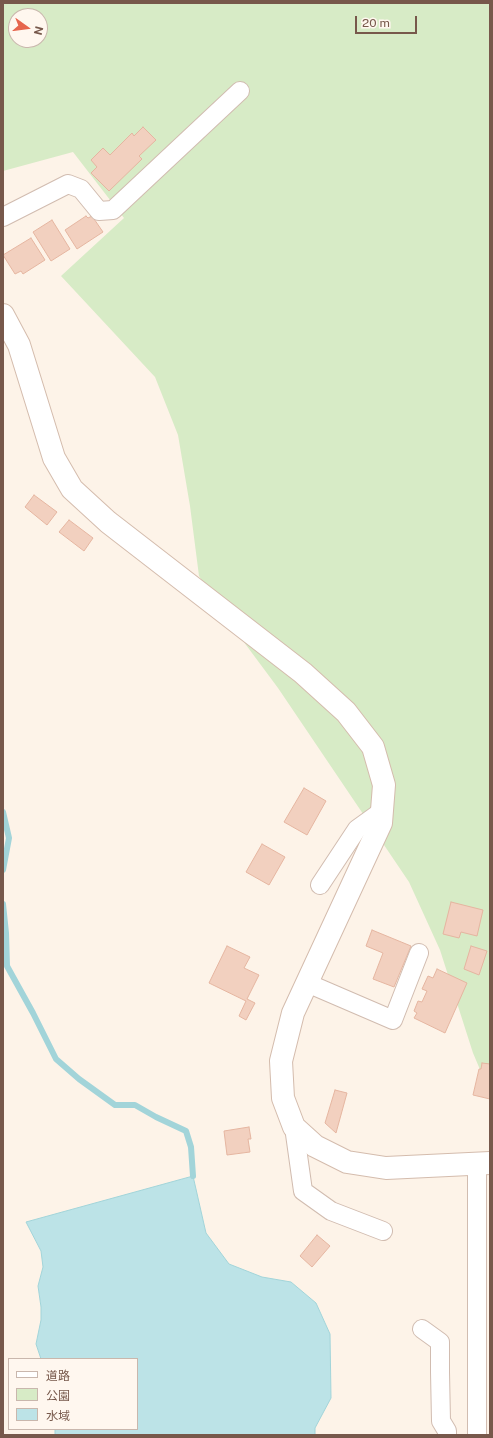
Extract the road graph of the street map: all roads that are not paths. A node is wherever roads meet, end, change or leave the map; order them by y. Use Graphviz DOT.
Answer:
graph roads {
  1 [pos="240,91"];
  2 [pos="3,218"];
  3 [pos="3,315"];
  4 [pos="382,811"];
  5 [pos="320,884"];
  6 [pos="419,953"];
  7 [pos="307,983"];
  8 [pos="294,1126"];
  9 [pos="484,1162"];
  10 [pos="383,1231"];
  11 [pos="422,1329"];
  12 [pos="447,1435"];
  13 [pos="477,1435"];
  1 -- 2 [label="street"];
  3 -- 4 [label="street"];
  4 -- 5 [label="street"];
  4 -- 7 [label="street"];
  6 -- 7 [label="street"];
  7 -- 8 [label="street"];
  8 -- 9 [label="street"];
  8 -- 10 [label="street"];
  9 -- 13 [label="street"];
  11 -- 12 [label="street"];
}
